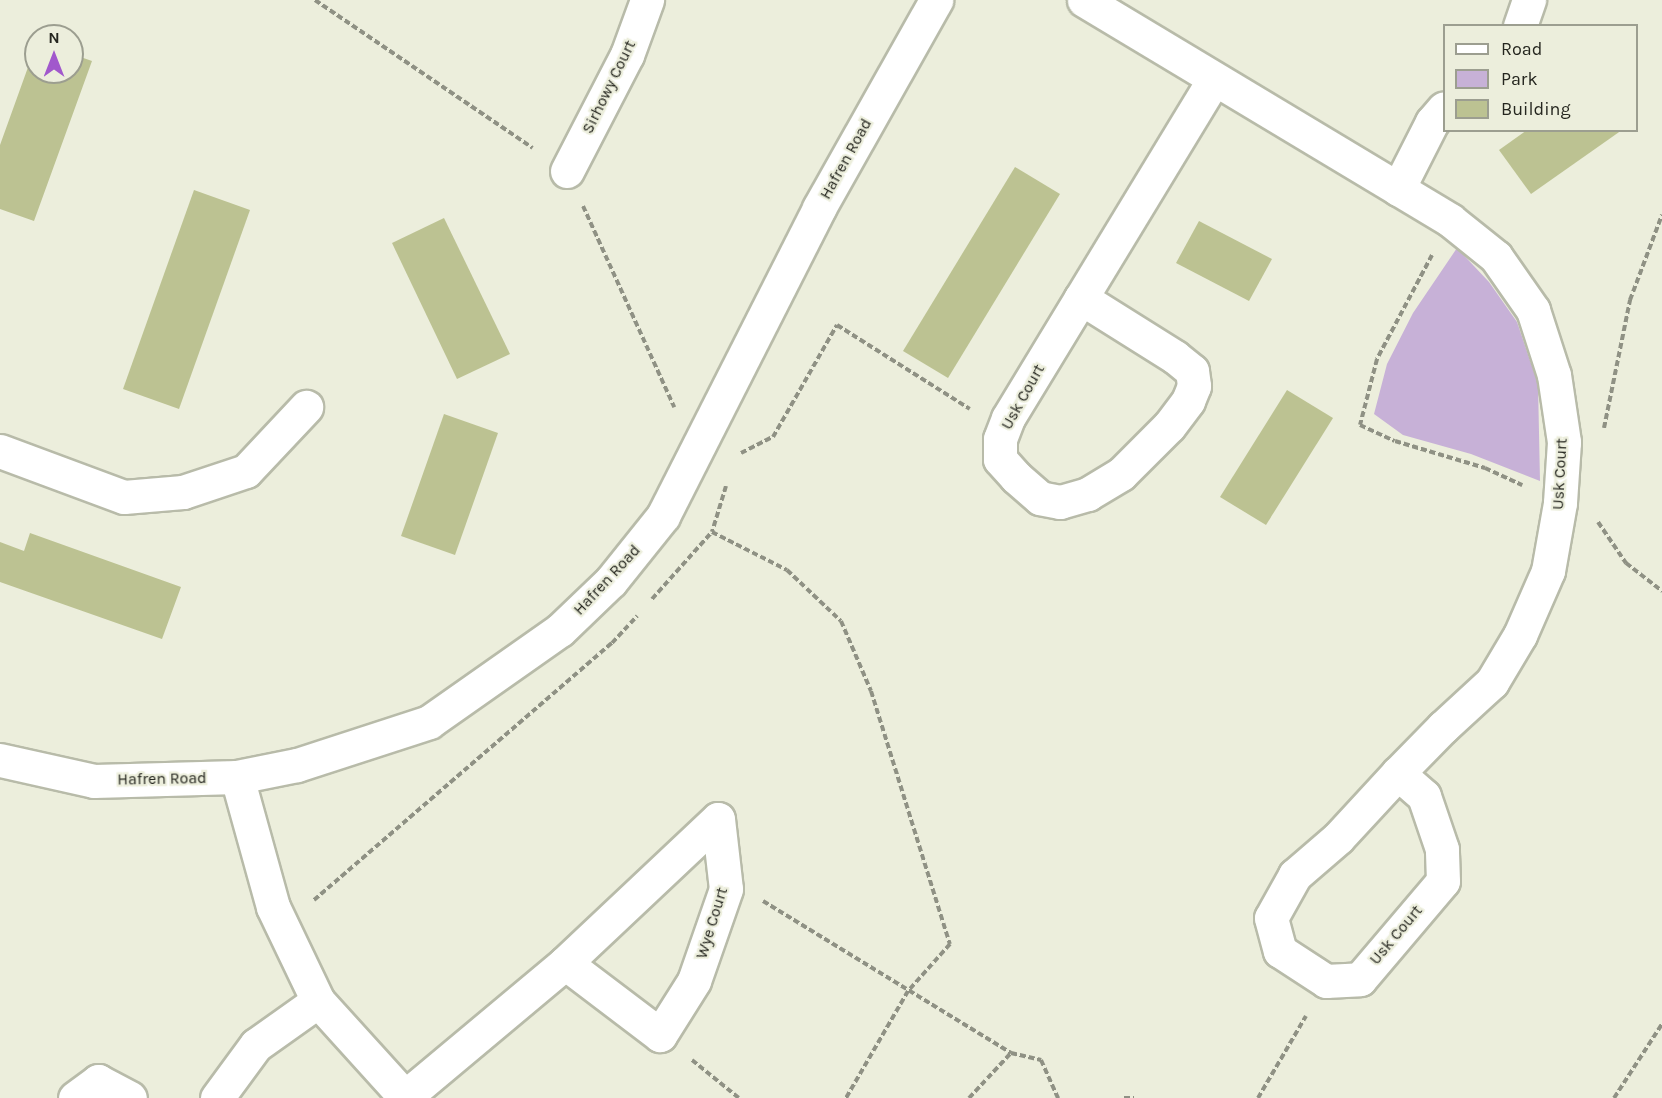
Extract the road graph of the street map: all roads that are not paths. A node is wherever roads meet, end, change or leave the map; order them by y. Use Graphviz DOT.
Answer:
graph roads {
  1 [pos="647,0"];
  2 [pos="936,0"];
  3 [pos="1084,0"];
  4 [pos="1529,0"];
  5 [pos="1521,24"];
  6 [pos="1214,79"];
  7 [pos="1443,109"];
  8 [pos="567,171"];
  9 [pos="1398,189"];
  10 [pos="1081,298"];
  11 [pos="306,407"];
  12 [pos="0,451"];
  13 [pos="0,760"];
  14 [pos="1398,773"];
  15 [pos="237,777"];
  16 [pos="565,963"];
  17 [pos="318,1001"];
  18 [pos="75,1098"];
  19 [pos="130,1098"];
  20 [pos="217,1098"];
  21 [pos="406,1098"];
  1 -- 8 [label="street, Sirhowy Court"];
  2 -- 15 [label="street, Hafren Road"];
  3 -- 6 [label="street, Usk Court"];
  4 -- 5 [label="street"];
  6 -- 9 [label="street, Usk Court"];
  6 -- 10 [label="street, Usk Court"];
  7 -- 9 [label="street"];
  9 -- 14 [label="street, Usk Court"];
  10 -- 10 [label="street, Usk Court"];
  11 -- 12 [label="street"];
  13 -- 15 [label="street, Hafren Road"];
  14 -- 14 [label="street, Usk Court"];
  15 -- 17 [label="street, Wye Court"];
  16 -- 16 [label="street, Wye Court"];
  16 -- 21 [label="street, Wye Court"];
  17 -- 20 [label="street"];
  17 -- 21 [label="street, Wye Court"];
  18 -- 19 [label="street"];
}
